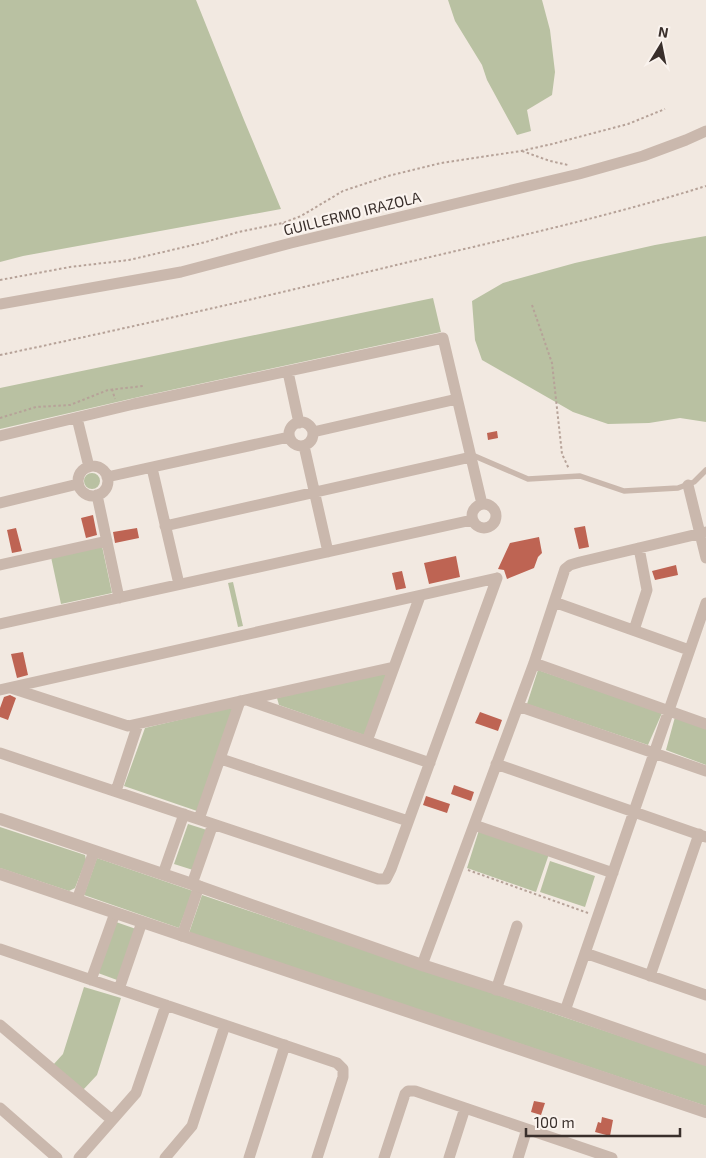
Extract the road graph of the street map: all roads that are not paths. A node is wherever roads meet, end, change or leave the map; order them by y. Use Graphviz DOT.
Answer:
graph roads {
  1 [pos="706,131"];
  2 [pos="0,304"];
  3 [pos="288,372"];
  4 [pos="457,400"];
  5 [pos="77,418"];
  6 [pos="299,422"];
  7 [pos="313,432"];
  8 [pos="0,436"];
  9 [pos="289,437"];
  10 [pos="304,446"];
  11 [pos="471,456"];
  12 [pos="89,467"];
  13 [pos="152,468"];
  14 [pos="706,470"];
  15 [pos="107,477"];
  16 [pos="78,484"];
  17 [pos="688,485"];
  18 [pos="315,493"];
  19 [pos="97,495"];
  20 [pos="0,502"];
  21 [pos="482,504"];
  22 [pos="472,520"];
  23 [pos="165,526"];
  24 [pos="703,533"];
  25 [pos="107,541"];
  26 [pos="639,548"];
  27 [pos="328,552"];
  28 [pos="706,558"];
  29 [pos="0,565"];
  30 [pos="178,584"];
  31 [pos="420,596"];
  32 [pos="119,598"];
  33 [pos="554,602"];
  34 [pos="706,603"];
  35 [pos="0,624"];
  36 [pos="634,630"];
  37 [pos="689,650"];
  38 [pos="534,663"];
  39 [pos="394,667"];
  40 [pos="5,689"];
  41 [pos="244,700"];
  42 [pos="518,706"];
  43 [pos="668,710"];
  44 [pos="138,724"];
  45 [pos="706,724"];
  46 [pos="367,741"];
  47 [pos="0,753"];
  48 [pos="654,753"];
  49 [pos="221,759"];
  50 [pos="430,763"];
  51 [pos="496,764"];
  52 [pos="706,771"];
  53 [pos="116,791"];
  54 [pos="633,812"];
  55 [pos="184,814"];
  56 [pos="0,819"];
  57 [pos="199,819"];
  58 [pos="408,821"];
  59 [pos="213,824"];
  60 [pos="474,825"];
  61 [pos="702,836"];
  62 [pos="94,851"];
  63 [pos="612,873"];
  64 [pos="0,874"];
  65 [pos="163,874"];
  66 [pos="196,885"];
  67 [pos="77,900"];
  68 [pos="115,913"];
  69 [pos="142,922"];
  70 [pos="517,926"];
  71 [pos="182,936"];
  72 [pos="0,949"];
  73 [pos="585,953"];
  74 [pos="422,965"];
  75 [pos="650,976"];
  76 [pos="91,980"];
  77 [pos="119,989"];
  78 [pos="496,990"];
  79 [pos="706,995"];
  80 [pos="166,1005"];
  81 [pos="565,1011"];
  82 [pos="0,1024"];
  83 [pos="225,1025"];
  84 [pos="284,1045"];
  85 [pos="706,1060"];
  86 [pos="0,1108"];
  87 [pos="465,1108"];
  88 [pos="706,1112"];
  89 [pos="112,1120"];
  90 [pos="527,1129"];
  91 [pos="587,1154"];
  92 [pos="57,1158"];
  93 [pos="80,1158"];
  94 [pos="165,1158"];
  95 [pos="249,1158"];
  96 [pos="317,1158"];
  97 [pos="384,1158"];
  98 [pos="449,1158"];
  99 [pos="518,1158"];
  100 [pos="612,1158"];
  1 -- 2 [label="street, GUILLERMO IRAZOLA"];
  3 -- 4 [label="street"];
  3 -- 5 [label="street"];
  3 -- 6 [label="street"];
  4 -- 7 [label="street"];
  4 -- 11 [label="street"];
  5 -- 8 [label="street"];
  5 -- 12 [label="street"];
  6 -- 7 [label="street"];
  6 -- 9 [label="street"];
  7 -- 10 [label="street"];
  9 -- 10 [label="street"];
  9 -- 13 [label="street"];
  10 -- 18 [label="street"];
  11 -- 17 [label="lane"];
  11 -- 18 [label="street"];
  11 -- 21 [label="street"];
  12 -- 15 [label="street"];
  12 -- 16 [label="street"];
  13 -- 15 [label="street"];
  13 -- 23 [label="street"];
  14 -- 17 [label="lane"];
  15 -- 19 [label="street"];
  16 -- 19 [label="street"];
  16 -- 20 [label="street"];
  17 -- 24 [label="street"];
  18 -- 23 [label="street"];
  18 -- 27 [label="street"];
  19 -- 25 [label="street"];
  21 -- 22 [label="street"];
  21 -- 22 [label="street"];
  22 -- 27 [label="street"];
  23 -- 30 [label="street"];
  24 -- 26 [label="street"];
  24 -- 28 [label="street"];
  25 -- 29 [label="street"];
  25 -- 32 [label="street"];
  26 -- 33 [label="street"];
  26 -- 36 [label="street"];
  27 -- 30 [label="street"];
  30 -- 32 [label="street"];
  31 -- 39 [label="street"];
  31 -- 40 [label="street"];
  31 -- 50 [label="street"];
  32 -- 35 [label="street"];
  33 -- 36 [label="street"];
  33 -- 38 [label="street"];
  34 -- 37 [label="street"];
  36 -- 37 [label="street"];
  37 -- 43 [label="street"];
  38 -- 42 [label="street"];
  38 -- 43 [label="street"];
  39 -- 41 [label="street"];
  39 -- 46 [label="street"];
  40 -- 44 [label="street"];
  41 -- 44 [label="street"];
  41 -- 46 [label="street"];
  41 -- 49 [label="street"];
  42 -- 48 [label="street"];
  42 -- 51 [label="street"];
  43 -- 45 [label="street"];
  43 -- 48 [label="street"];
  44 -- 53 [label="street"];
  46 -- 50 [label="street"];
  47 -- 53 [label="street"];
  48 -- 52 [label="street"];
  48 -- 54 [label="street"];
  49 -- 57 [label="street"];
  49 -- 58 [label="street"];
  50 -- 58 [label="street"];
  51 -- 54 [label="street"];
  51 -- 60 [label="street"];
  53 -- 55 [label="street"];
  54 -- 61 [label="street"];
  54 -- 63 [label="street"];
  55 -- 57 [label="street"];
  55 -- 65 [label="street"];
  56 -- 62 [label="street"];
  57 -- 59 [label="street"];
  58 -- 59 [label="street"];
  59 -- 66 [label="street"];
  60 -- 63 [label="street"];
  60 -- 74 [label="street"];
  61 -- 75 [label="street"];
  62 -- 65 [label="street"];
  62 -- 67 [label="street"];
  63 -- 73 [label="street"];
  64 -- 67 [label="street"];
  65 -- 66 [label="street"];
  66 -- 71 [label="street"];
  66 -- 74 [label="street"];
  67 -- 68 [label="street"];
  68 -- 69 [label="street"];
  68 -- 76 [label="street"];
  69 -- 71 [label="street"];
  69 -- 77 [label="street"];
  70 -- 78 [label="street"];
  71 -- 88 [label="street"];
  72 -- 76 [label="street"];
  73 -- 75 [label="street"];
  73 -- 81 [label="street"];
  74 -- 78 [label="street"];
  75 -- 79 [label="street"];
  76 -- 77 [label="street"];
  77 -- 80 [label="street"];
  78 -- 81 [label="street"];
  80 -- 83 [label="street"];
  80 -- 89 [label="street"];
  81 -- 85 [label="street"];
  82 -- 89 [label="street"];
  83 -- 84 [label="street"];
  83 -- 94 [label="street"];
  84 -- 95 [label="street"];
  84 -- 96 [label="street"];
  86 -- 92 [label="street"];
  87 -- 90 [label="street"];
  87 -- 97 [label="street"];
  87 -- 98 [label="street"];
  89 -- 93 [label="street"];
  90 -- 91 [label="street"];
  90 -- 99 [label="street"];
  91 -- 100 [label="street"];
}
